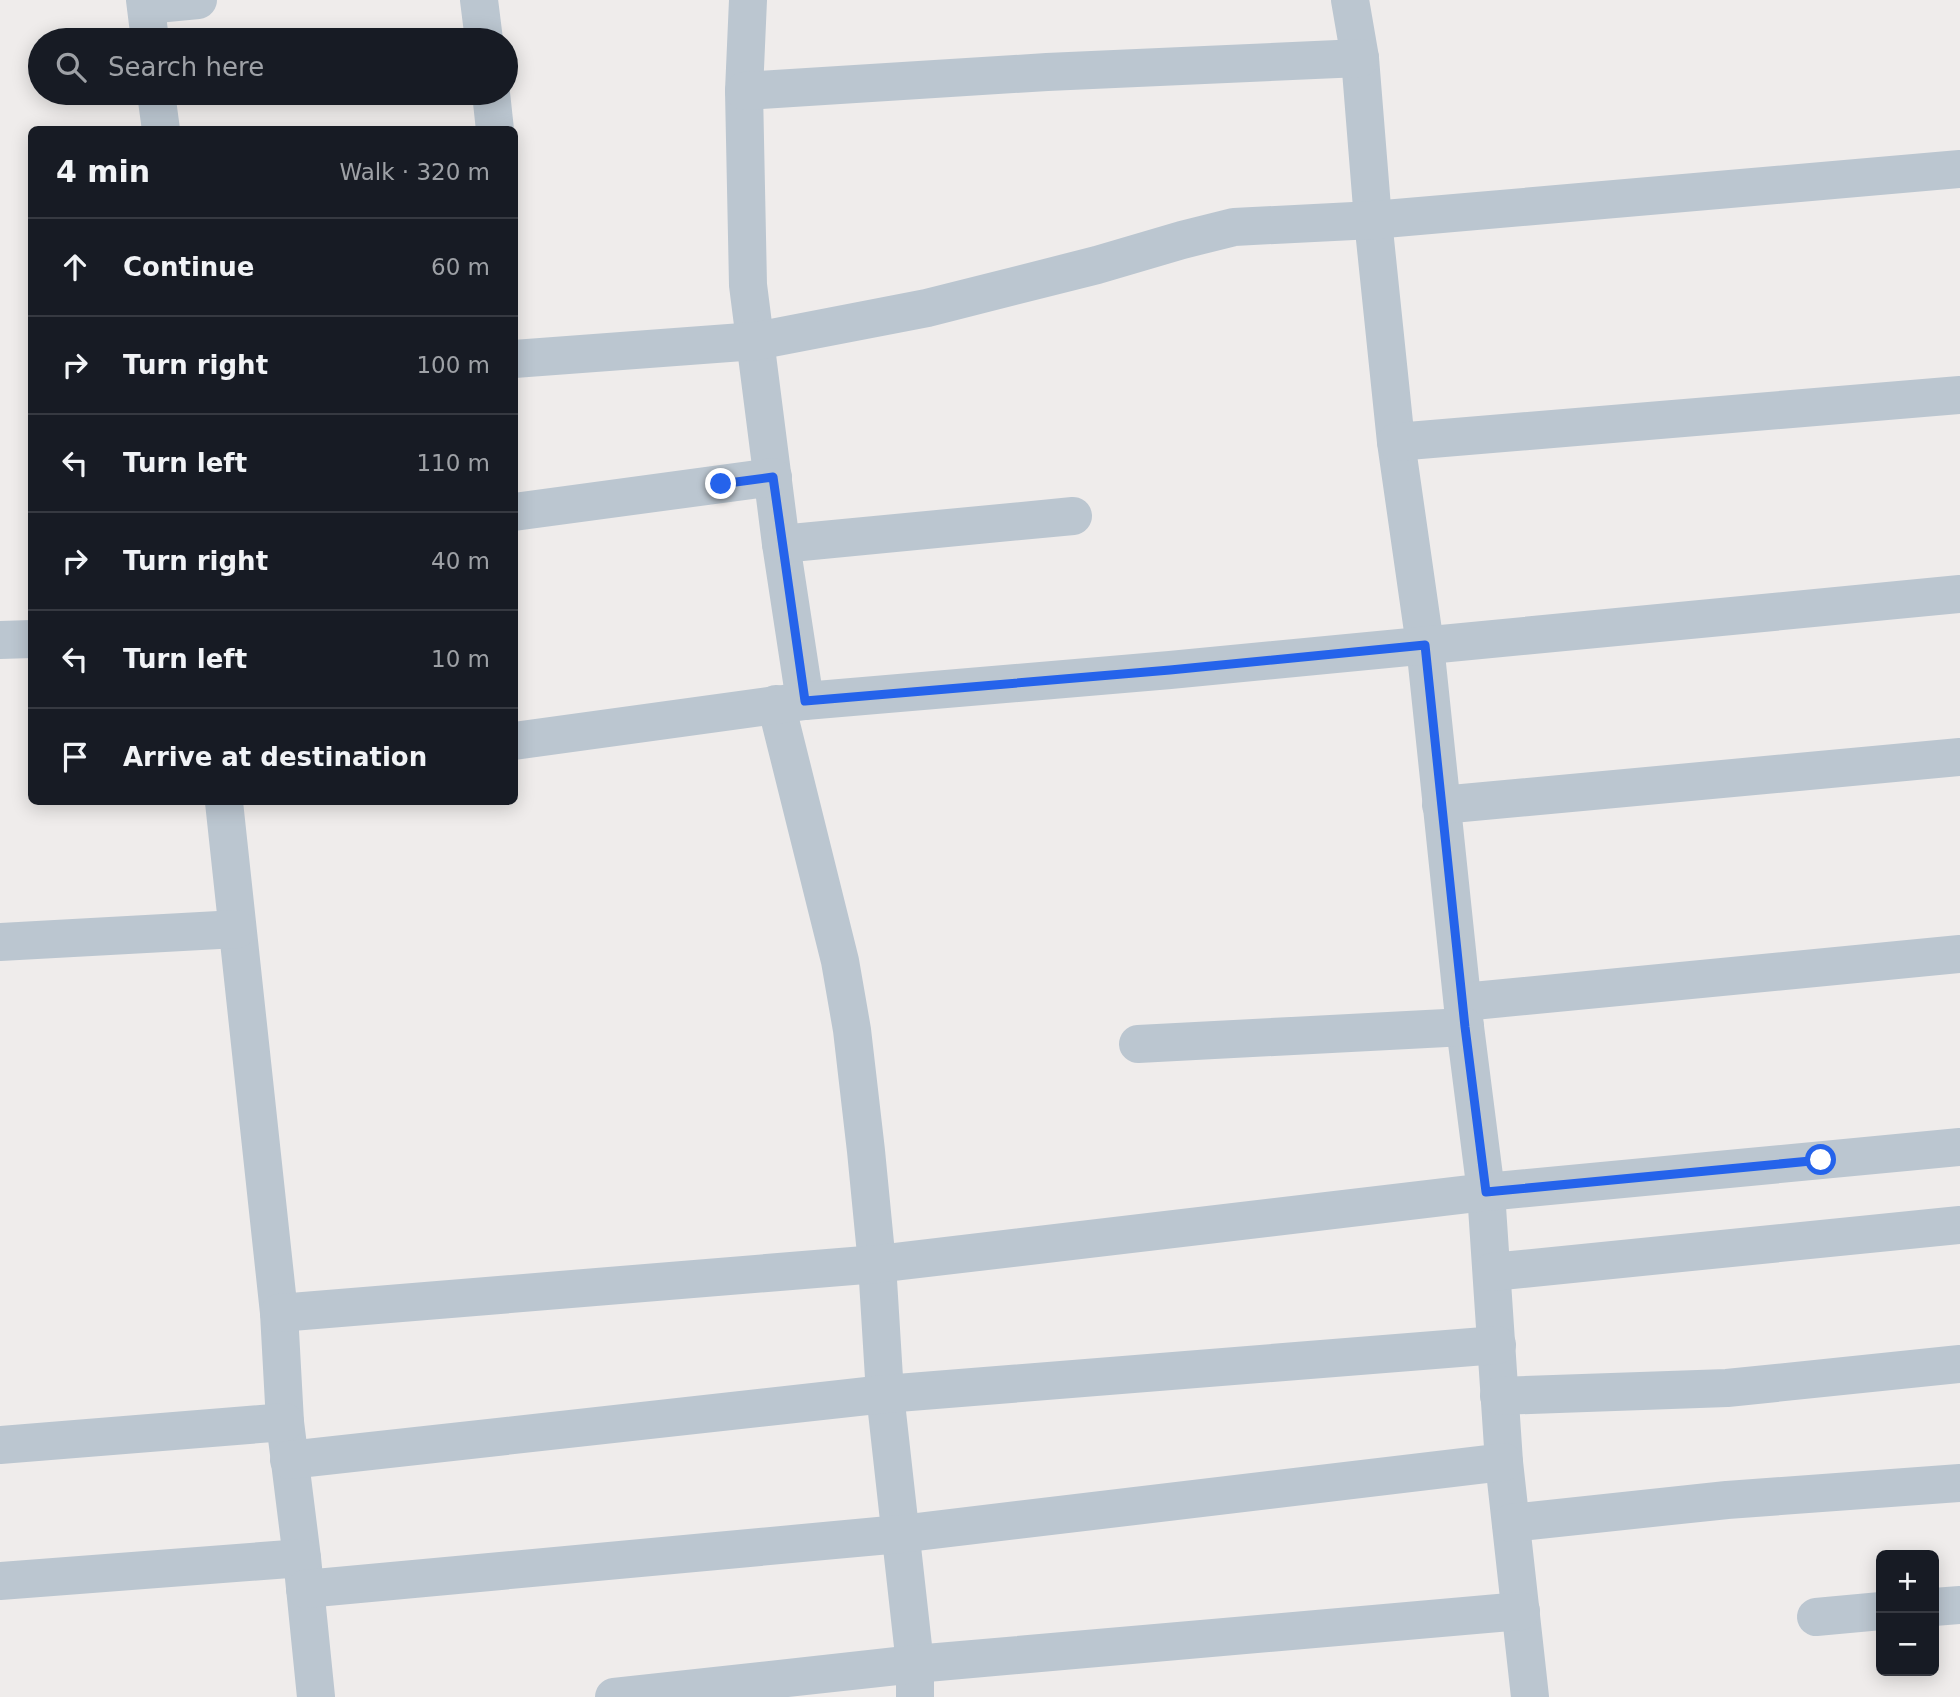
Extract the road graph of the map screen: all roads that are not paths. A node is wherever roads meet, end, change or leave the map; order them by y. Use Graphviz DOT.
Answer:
graph roads {
  1 [pos="198,0"];
  2 [pos="479,0"];
  3 [pos="748,0"];
  4 [pos="1350,0"];
  5 [pos="147,15"];
  6 [pos="482,28"];
  7 [pos="1360,58"];
  8 [pos="744,91"];
  9 [pos="158,105"];
  10 [pos="492,105"];
  11 [pos="160,126"];
  12 [pos="495,126"];
  13 [pos="1960,169"];
  14 [pos="1373,220"];
  15 [pos="756,341"];
  16 [pos="518,359"];
  17 [pos="1960,395"];
  18 [pos="1396,442"];
  19 [pos="773,477"];
  20 [pos="518,511"];
  21 [pos="1073,516"];
  22 [pos="782,544"];
  23 [pos="1960,594"];
  24 [pos="28,639"];
  25 [pos="0,640"];
  26 [pos="1425,645"];
  27 [pos="790,702"];
  28 [pos="518,740"];
  29 [pos="1960,757"];
  30 [pos="224,805"];
  31 [pos="1441,806"];
  32 [pos="237,929"];
  33 [pos="0,942"];
  34 [pos="1960,954"];
  35 [pos="1464,1015"];
  36 [pos="1139,1044"];
  37 [pos="1960,1147"];
  38 [pos="1486,1192"];
  39 [pos="1960,1225"];
  40 [pos="877,1264"];
  41 [pos="1492,1272"];
  42 [pos="279,1313"];
  43 [pos="1497,1345"];
  44 [pos="1960,1363"];
  45 [pos="885,1394"];
  46 [pos="1499,1396"];
  47 [pos="285,1422"];
  48 [pos="0,1445"];
  49 [pos="289,1460"];
  50 [pos="1504,1462"];
  51 [pos="1960,1483"];
  52 [pos="1511,1523"];
  53 [pos="900,1534"];
  54 [pos="303,1574"];
  55 [pos="0,1581"];
  56 [pos="1960,1605"];
  57 [pos="1939,1607"];
  58 [pos="1521,1611"];
  59 [pos="1876,1611"];
  60 [pos="1816,1617"];
  61 [pos="915,1680"];
  62 [pos="316,1697"];
  63 [pos="614,1697"];
  64 [pos="1530,1697"];
  1 -- 5 [label="street"];
  2 -- 6 [label="street"];
  3 -- 8 [label="street"];
  4 -- 7 [label="street"];
  7 -- 8 [label="street"];
  7 -- 14 [label="street"];
  8 -- 15 [label="street"];
  9 -- 11 [label="street"];
  10 -- 12 [label="street"];
  13 -- 14 [label="street"];
  14 -- 15 [label="street"];
  14 -- 18 [label="street"];
  15 -- 16 [label="street"];
  15 -- 19 [label="street"];
  17 -- 18 [label="street"];
  18 -- 26 [label="street"];
  19 -- 20 [label="street"];
  19 -- 22 [label="street"];
  21 -- 22 [label="street"];
  22 -- 27 [label="street"];
  23 -- 26 [label="street"];
  24 -- 25 [label="street"];
  26 -- 27 [label="street"];
  26 -- 31 [label="street"];
  27 -- 28 [label="street"];
  27 -- 40 [label="street"];
  29 -- 31 [label="street"];
  30 -- 32 [label="street"];
  31 -- 35 [label="street"];
  32 -- 33 [label="street"];
  32 -- 42 [label="street"];
  34 -- 35 [label="street"];
  35 -- 36 [label="street"];
  35 -- 38 [label="street"];
  37 -- 38 [label="street"];
  38 -- 40 [label="street"];
  38 -- 41 [label="street"];
  39 -- 41 [label="street"];
  40 -- 42 [label="street"];
  40 -- 45 [label="street"];
  41 -- 43 [label="street"];
  42 -- 47 [label="street"];
  43 -- 45 [label="street"];
  43 -- 46 [label="street"];
  44 -- 46 [label="street"];
  45 -- 49 [label="street"];
  45 -- 53 [label="street"];
  46 -- 50 [label="street"];
  47 -- 48 [label="street"];
  47 -- 49 [label="street"];
  49 -- 54 [label="street"];
  50 -- 52 [label="street"];
  50 -- 53 [label="street"];
  51 -- 52 [label="street"];
  52 -- 58 [label="street"];
  53 -- 54 [label="street"];
  53 -- 61 [label="street"];
  54 -- 55 [label="street"];
  54 -- 62 [label="street"];
  56 -- 57 [label="street"];
  58 -- 61 [label="street"];
  58 -- 64 [label="street"];
  59 -- 60 [label="street"];
  61 -- 63 [label="street"];
}
